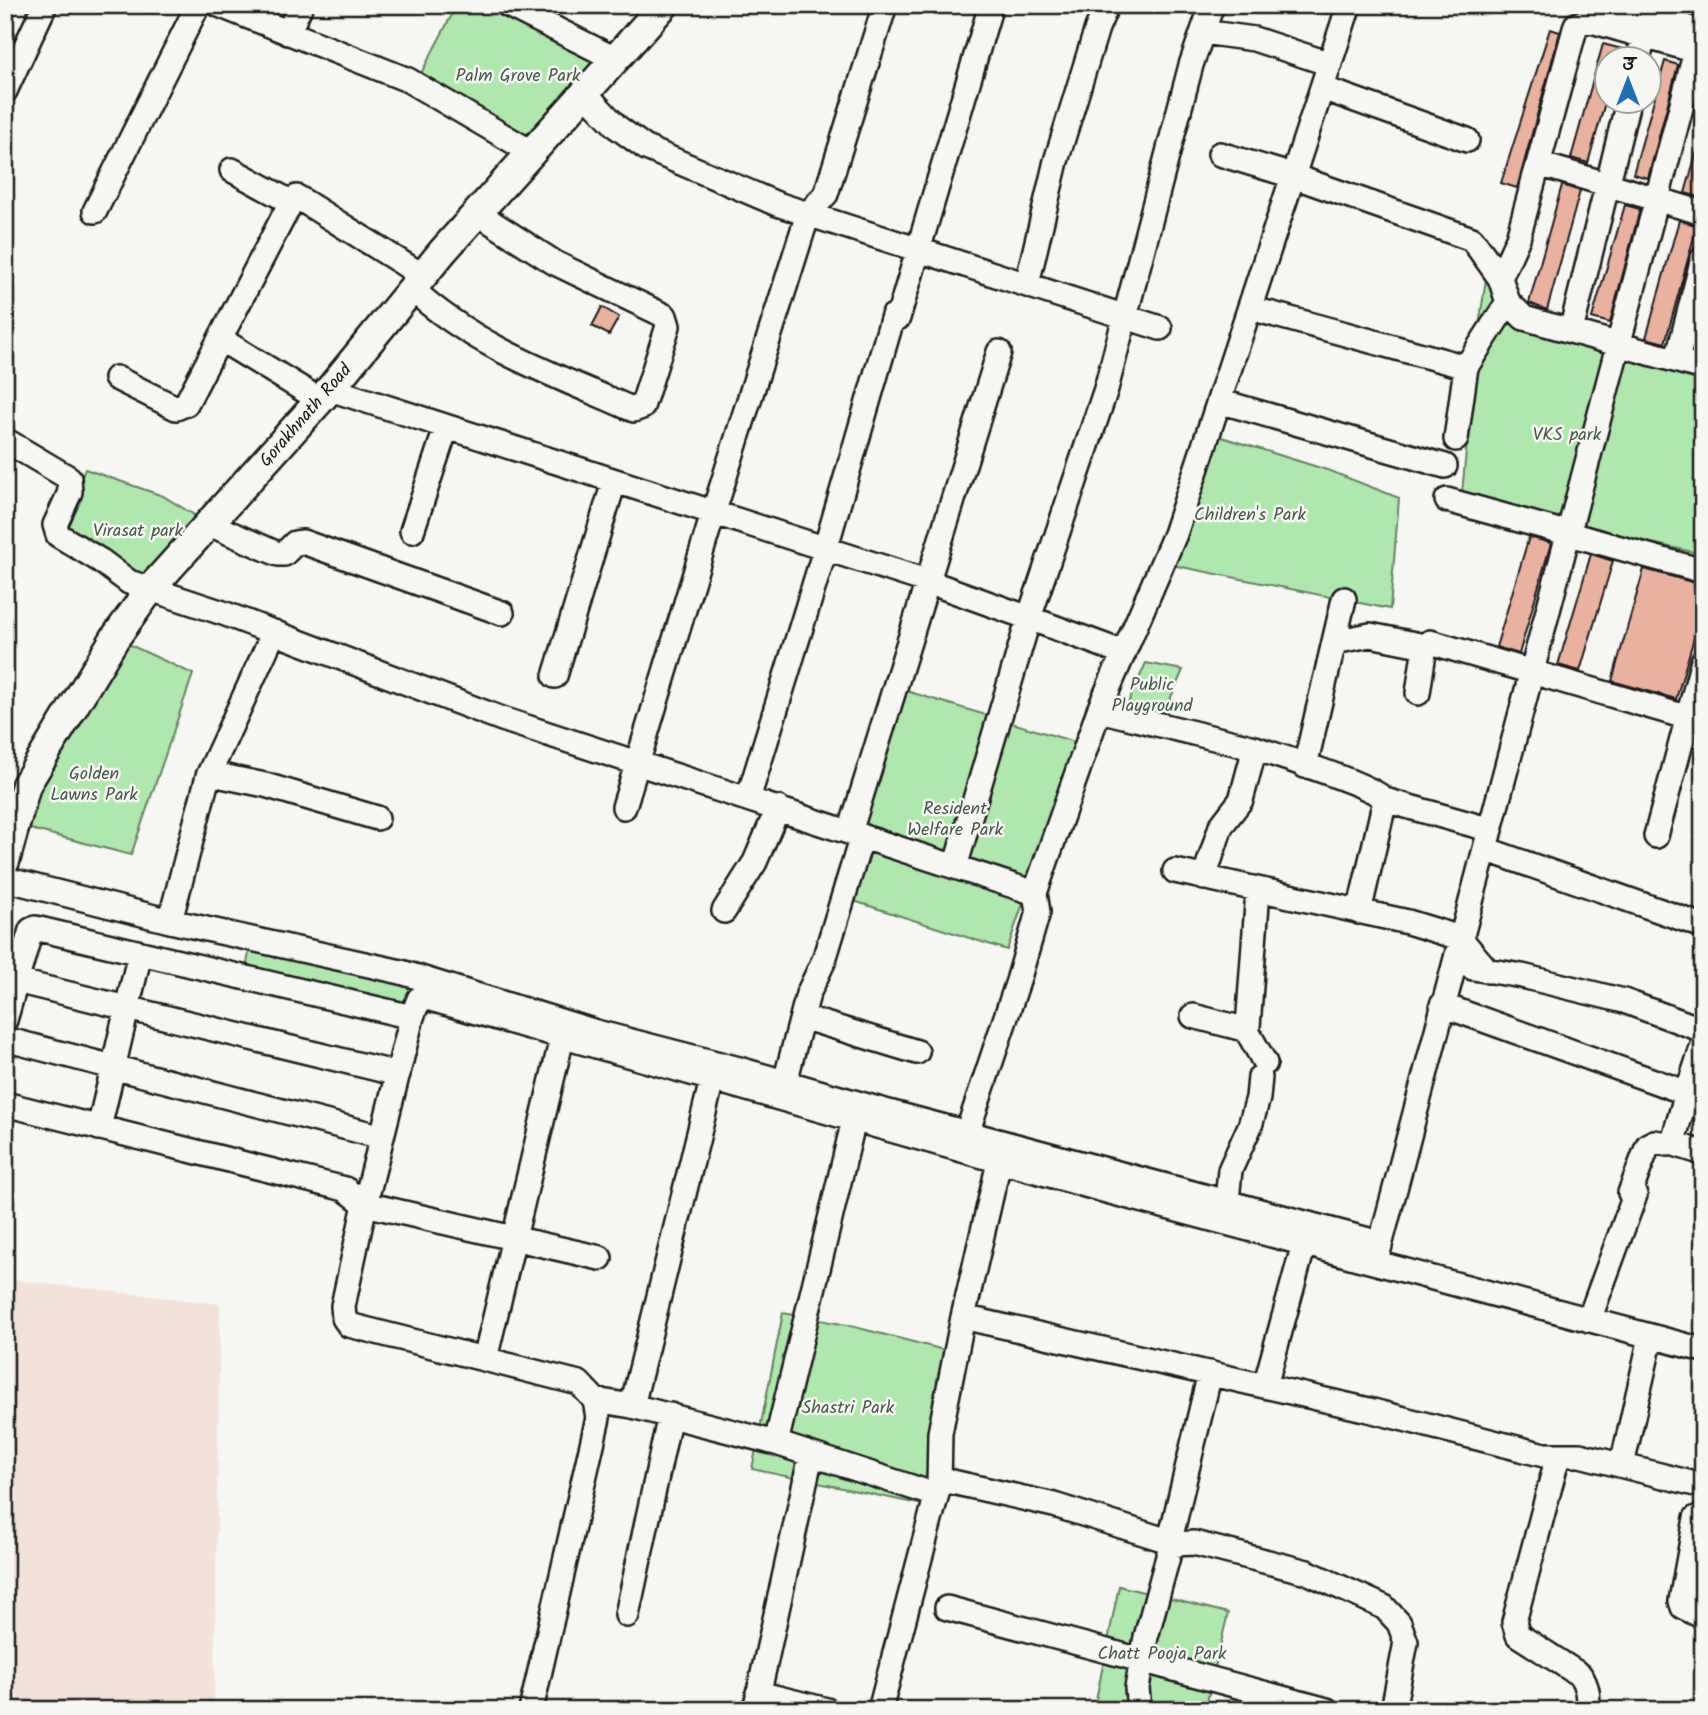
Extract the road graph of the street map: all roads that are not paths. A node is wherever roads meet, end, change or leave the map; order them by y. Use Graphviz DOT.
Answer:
graph roads {
  1 [pos="45,5"];
  2 [pos="198,5"];
  3 [pos="219,5"];
  4 [pos="301,5"];
  5 [pos="508,5"];
  6 [pos="664,5"];
  7 [pos="885,5"];
  8 [pos="991,5"];
  9 [pos="1107,5"];
  10 [pos="1212,5"];
  11 [pos="1349,5"];
  12 [pos="1608,5"];
  13 [pos="1679,15"];
  14 [pos="1203,32"];
  15 [pos="288,33"];
  16 [pos="1644,36"];
  17 [pos="1700,38"];
  18 [pos="1642,46"];
  19 [pos="615,59"];
  20 [pos="1329,64"];
  21 [pos="1322,89"];
  22 [pos="5,91"];
  23 [pos="584,92"];
  24 [pos="1625,116"];
  25 [pos="1467,140"];
  26 [pos="531,152"];
  27 [pos="1220,154"];
  28 [pos="1539,164"];
  29 [pos="232,170"];
  30 [pos="1293,176"];
  31 [pos="1608,183"];
  32 [pos="297,197"];
  33 [pos="1658,198"];
  34 [pos="95,211"];
  35 [pos="477,212"];
  36 [pos="1703,213"];
  37 [pos="808,214"];
  38 [pos="919,250"];
  39 [pos="1703,258"];
  40 [pos="1500,278"];
  41 [pos="417,282"];
  42 [pos="1027,284"];
  43 [pos="1508,302"];
  44 [pos="1250,308"];
  45 [pos="1126,317"];
  46 [pos="1160,328"];
  47 [pos="1571,331"];
  48 [pos="220,340"];
  49 [pos="1619,344"];
  50 [pos="999,352"];
  51 [pos="1677,360"];
  52 [pos="1466,367"];
  53 [pos="1703,368"];
  54 [pos="116,378"];
  55 [pos="325,394"];
  56 [pos="1219,401"];
  57 [pos="446,428"];
  58 [pos="1456,439"];
  59 [pos="5,440"];
  60 [pos="1446,466"];
  61 [pos="614,482"];
  62 [pos="1447,500"];
  63 [pos="713,514"];
  64 [pos="209,524"];
  65 [pos="412,531"];
  66 [pos="1569,534"];
  67 [pos="825,550"];
  68 [pos="1703,571"];
  69 [pos="926,581"];
  70 [pos="151,589"];
  71 [pos="1344,599"];
  72 [pos="502,613"];
  73 [pos="1028,618"];
  74 [pos="274,632"];
  75 [pos="1334,642"];
  76 [pos="1425,646"];
  77 [pos="1124,653"];
  78 [pos="1703,661"];
  79 [pos="1533,671"];
  80 [pos="555,676"];
  81 [pos="1418,693"];
  82 [pos="1099,710"];
  83 [pos="1689,719"];
  84 [pos="1255,748"];
  85 [pos="636,762"];
  86 [pos="1305,766"];
  87 [pos="208,776"];
  88 [pos="748,799"];
  89 [pos="1385,800"];
  90 [pos="624,807"];
  91 [pos="778,808"];
  92 [pos="377,818"];
  93 [pos="856,834"];
  94 [pos="1657,836"];
  95 [pos="1488,840"];
  96 [pos="6,853"];
  97 [pos="956,867"];
  98 [pos="1175,871"];
  99 [pos="1204,878"];
  100 [pos="5,879"];
  101 [pos="1258,890"];
  102 [pos="1035,893"];
  103 [pos="724,911"];
  104 [pos="1359,912"];
  105 [pos="170,921"];
  106 [pos="1703,926"];
  107 [pos="1460,938"];
  108 [pos="140,953"];
  109 [pos="1453,965"];
  110 [pos="1488,971"];
  111 [pos="16,981"];
  112 [pos="1442,1005"];
  113 [pos="126,1007"];
  114 [pos="1193,1016"];
  115 [pos="412,1017"];
  116 [pos="802,1017"];
  117 [pos="5,1020"];
  118 [pos="1246,1029"];
  119 [pos="1703,1030"];
  120 [pos="562,1038"];
  121 [pos="5,1039"];
  122 [pos="917,1052"];
  123 [pos="1701,1058"];
  124 [pos="112,1067"];
  125 [pos="398,1074"];
  126 [pos="712,1080"];
  127 [pos="785,1082"];
  128 [pos="1687,1093"];
  129 [pos="5,1104"];
  130 [pos="854,1120"];
  131 [pos="99,1128"];
  132 [pos="967,1133"];
  133 [pos="382,1137"];
  134 [pos="1671,1143"];
  135 [pos="1001,1152"];
  136 [pos="1703,1153"];
  137 [pos="1227,1201"];
  138 [pos="365,1204"];
  139 [pos="514,1237"];
  140 [pos="1304,1244"];
  141 [pos="1378,1253"];
  142 [pos="600,1258"];
  143 [pos="963,1317"];
  144 [pos="1589,1320"];
  145 [pos="1651,1336"];
  146 [pos="1703,1350"];
  147 [pos="485,1359"];
  148 [pos="1210,1373"];
  149 [pos="1265,1386"];
  150 [pos="595,1400"];
  151 [pos="632,1406"];
  152 [pos="670,1415"];
  153 [pos="776,1443"];
  154 [pos="811,1455"];
  155 [pos="1558,1456"];
  156 [pos="1622,1465"];
  157 [pos="1703,1486"];
  158 [pos="938,1487"];
  159 [pos="1696,1518"];
  160 [pos="1171,1542"];
  161 [pos="947,1608"];
  162 [pos="627,1615"];
  163 [pos="1703,1617"];
  164 [pos="1142,1661"];
  165 [pos="757,1701"];
  166 [pos="531,1710"];
  167 [pos="827,1710"];
  168 [pos="880,1710"];
  169 [pos="1139,1710"];
  170 [pos="1327,1710"];
  171 [pos="1393,1710"];
  172 [pos="1588,1710"];
  1 -- 22 [label="street"];
  2 -- 34 [label="street"];
  3 -- 15 [label="street"];
  4 -- 15 [label="street"];
  5 -- 19 [label="street"];
  6 -- 19 [label="main road, Gorakhnath Road"];
  7 -- 37 [label="street"];
  8 -- 38 [label="street"];
  9 -- 42 [label="street"];
  10 -- 14 [label="street"];
  11 -- 20 [label="street"];
  12 -- 13 [label="street"];
  13 -- 17 [label="street"];
  14 -- 20 [label="street"];
  14 -- 45 [label="street"];
  15 -- 26 [label="street"];
  16 -- 17 [label="street"];
  16 -- 18 [label="street"];
  16 -- 28 [label="street"];
  17 -- 33 [label="street"];
  19 -- 23 [label="main road, Gorakhnath Road"];
  20 -- 21 [label="street"];
  21 -- 25 [label="street"];
  21 -- 30 [label="street"];
  23 -- 26 [label="main road, Gorakhnath Road"];
  23 -- 37 [label="street"];
  24 -- 31 [label="street"];
  26 -- 35 [label="main road, Gorakhnath Road"];
  27 -- 30 [label="street"];
  28 -- 31 [label="street"];
  28 -- 40 [label="street"];
  29 -- 48 [label="street"];
  30 -- 40 [label="street"];
  30 -- 44 [label="street"];
  31 -- 33 [label="street"];
  31 -- 47 [label="street"];
  32 -- 41 [label="street"];
  33 -- 36 [label="street"];
  33 -- 49 [label="street"];
  35 -- 41 [label="main road, Gorakhnath Road"];
  35 -- 41 [label="street"];
  37 -- 38 [label="street"];
  37 -- 63 [label="street"];
  38 -- 42 [label="street"];
  38 -- 67 [label="street"];
  39 -- 51 [label="street"];
  40 -- 43 [label="street"];
  41 -- 55 [label="main road, Gorakhnath Road"];
  42 -- 45 [label="street"];
  43 -- 47 [label="street"];
  43 -- 52 [label="street"];
  44 -- 52 [label="street"];
  44 -- 56 [label="street"];
  45 -- 46 [label="street"];
  45 -- 73 [label="street"];
  47 -- 49 [label="street"];
  48 -- 54 [label="street"];
  48 -- 55 [label="street"];
  49 -- 51 [label="street"];
  49 -- 66 [label="street"];
  50 -- 69 [label="street"];
  51 -- 53 [label="street"];
  52 -- 58 [label="street"];
  55 -- 57 [label="street"];
  55 -- 64 [label="main road, Gorakhnath Road"];
  56 -- 60 [label="street"];
  56 -- 77 [label="street"];
  57 -- 61 [label="street"];
  57 -- 65 [label="street"];
  59 -- 70 [label="street"];
  61 -- 63 [label="street"];
  61 -- 80 [label="street"];
  62 -- 66 [label="street"];
  63 -- 67 [label="street"];
  63 -- 85 [label="street"];
  64 -- 70 [label="main road, Gorakhnath Road"];
  64 -- 72 [label="street"];
  66 -- 68 [label="street"];
  66 -- 79 [label="street"];
  67 -- 69 [label="street"];
  67 -- 88 [label="street"];
  69 -- 73 [label="street"];
  69 -- 93 [label="street"];
  70 -- 74 [label="street"];
  70 -- 96 [label="main road, Gorakhnath Road"];
  71 -- 75 [label="street"];
  73 -- 77 [label="street"];
  73 -- 97 [label="street"];
  74 -- 85 [label="street"];
  74 -- 87 [label="street"];
  75 -- 76 [label="street"];
  75 -- 86 [label="street"];
  76 -- 79 [label="street"];
  76 -- 81 [label="street"];
  77 -- 82 [label="street"];
  78 -- 83 [label="street"];
  79 -- 83 [label="street"];
  79 -- 95 [label="street"];
  82 -- 84 [label="street"];
  82 -- 102 [label="street"];
  83 -- 94 [label="street"];
  84 -- 86 [label="street"];
  84 -- 99 [label="street"];
  85 -- 88 [label="street"];
  85 -- 90 [label="street"];
  86 -- 89 [label="street"];
  87 -- 92 [label="street"];
  87 -- 105 [label="street"];
  88 -- 91 [label="street"];
  89 -- 95 [label="street"];
  89 -- 104 [label="street"];
  91 -- 93 [label="street"];
  91 -- 103 [label="street"];
  93 -- 97 [label="street"];
  93 -- 116 [label="street"];
  95 -- 106 [label="street"];
  95 -- 107 [label="street"];
  97 -- 102 [label="street"];
  98 -- 99 [label="street"];
  99 -- 101 [label="street"];
  100 -- 105 [label="street"];
  101 -- 104 [label="street"];
  101 -- 118 [label="street"];
  102 -- 132 [label="street"];
  104 -- 107 [label="street"];
  105 -- 127 [label="street"];
  107 -- 109 [label="street"];
  107 -- 110 [label="street"];
  108 -- 111 [label="street"];
  108 -- 113 [label="street"];
  108 -- 115 [label="street"];
  109 -- 110 [label="street"];
  109 -- 112 [label="street"];
  110 -- 119 [label="street"];
  111 -- 113 [label="street"];
  111 -- 117 [label="street"];
  112 -- 128 [label="street"];
  112 -- 141 [label="street"];
  113 -- 124 [label="street"];
  113 -- 125 [label="street"];
  114 -- 118 [label="street"];
  115 -- 120 [label="street"];
  115 -- 125 [label="street"];
  116 -- 122 [label="street"];
  116 -- 127 [label="street"];
  118 -- 137 [label="street"];
  120 -- 126 [label="street"];
  120 -- 139 [label="street"];
  121 -- 124 [label="street"];
  123 -- 128 [label="street"];
  124 -- 131 [label="street"];
  124 -- 133 [label="street"];
  125 -- 133 [label="street"];
  126 -- 130 [label="street"];
  126 -- 151 [label="street"];
  127 -- 132 [label="street"];
  128 -- 134 [label="street"];
  129 -- 131 [label="street"];
  130 -- 135 [label="street"];
  130 -- 153 [label="street"];
  131 -- 138 [label="street"];
  132 -- 135 [label="street"];
  133 -- 138 [label="street"];
  134 -- 136 [label="street"];
  134 -- 144 [label="street"];
  135 -- 137 [label="street"];
  135 -- 140 [label="street"];
  135 -- 143 [label="street"];
  137 -- 141 [label="street"];
  138 -- 139 [label="street"];
  138 -- 147 [label="street"];
  139 -- 142 [label="street"];
  139 -- 147 [label="street"];
  140 -- 141 [label="street"];
  140 -- 149 [label="street"];
  141 -- 144 [label="street"];
  143 -- 148 [label="street"];
  143 -- 158 [label="street"];
  144 -- 145 [label="street"];
  145 -- 146 [label="street"];
  145 -- 156 [label="street"];
  147 -- 150 [label="street"];
  148 -- 149 [label="street"];
  148 -- 160 [label="street"];
  149 -- 155 [label="street"];
  150 -- 151 [label="street"];
  150 -- 166 [label="street"];
  151 -- 152 [label="street"];
  152 -- 153 [label="street"];
  152 -- 162 [label="street"];
  153 -- 154 [label="street"];
  154 -- 158 [label="street"];
  154 -- 165 [label="street"];
  155 -- 156 [label="street"];
  155 -- 172 [label="street"];
  156 -- 157 [label="street"];
  158 -- 160 [label="street"];
  158 -- 168 [label="street"];
  159 -- 163 [label="street"];
  160 -- 164 [label="street"];
  160 -- 171 [label="street"];
  161 -- 164 [label="street"];
  164 -- 169 [label="street"];
  164 -- 170 [label="street"];
  165 -- 167 [label="street"];
}
